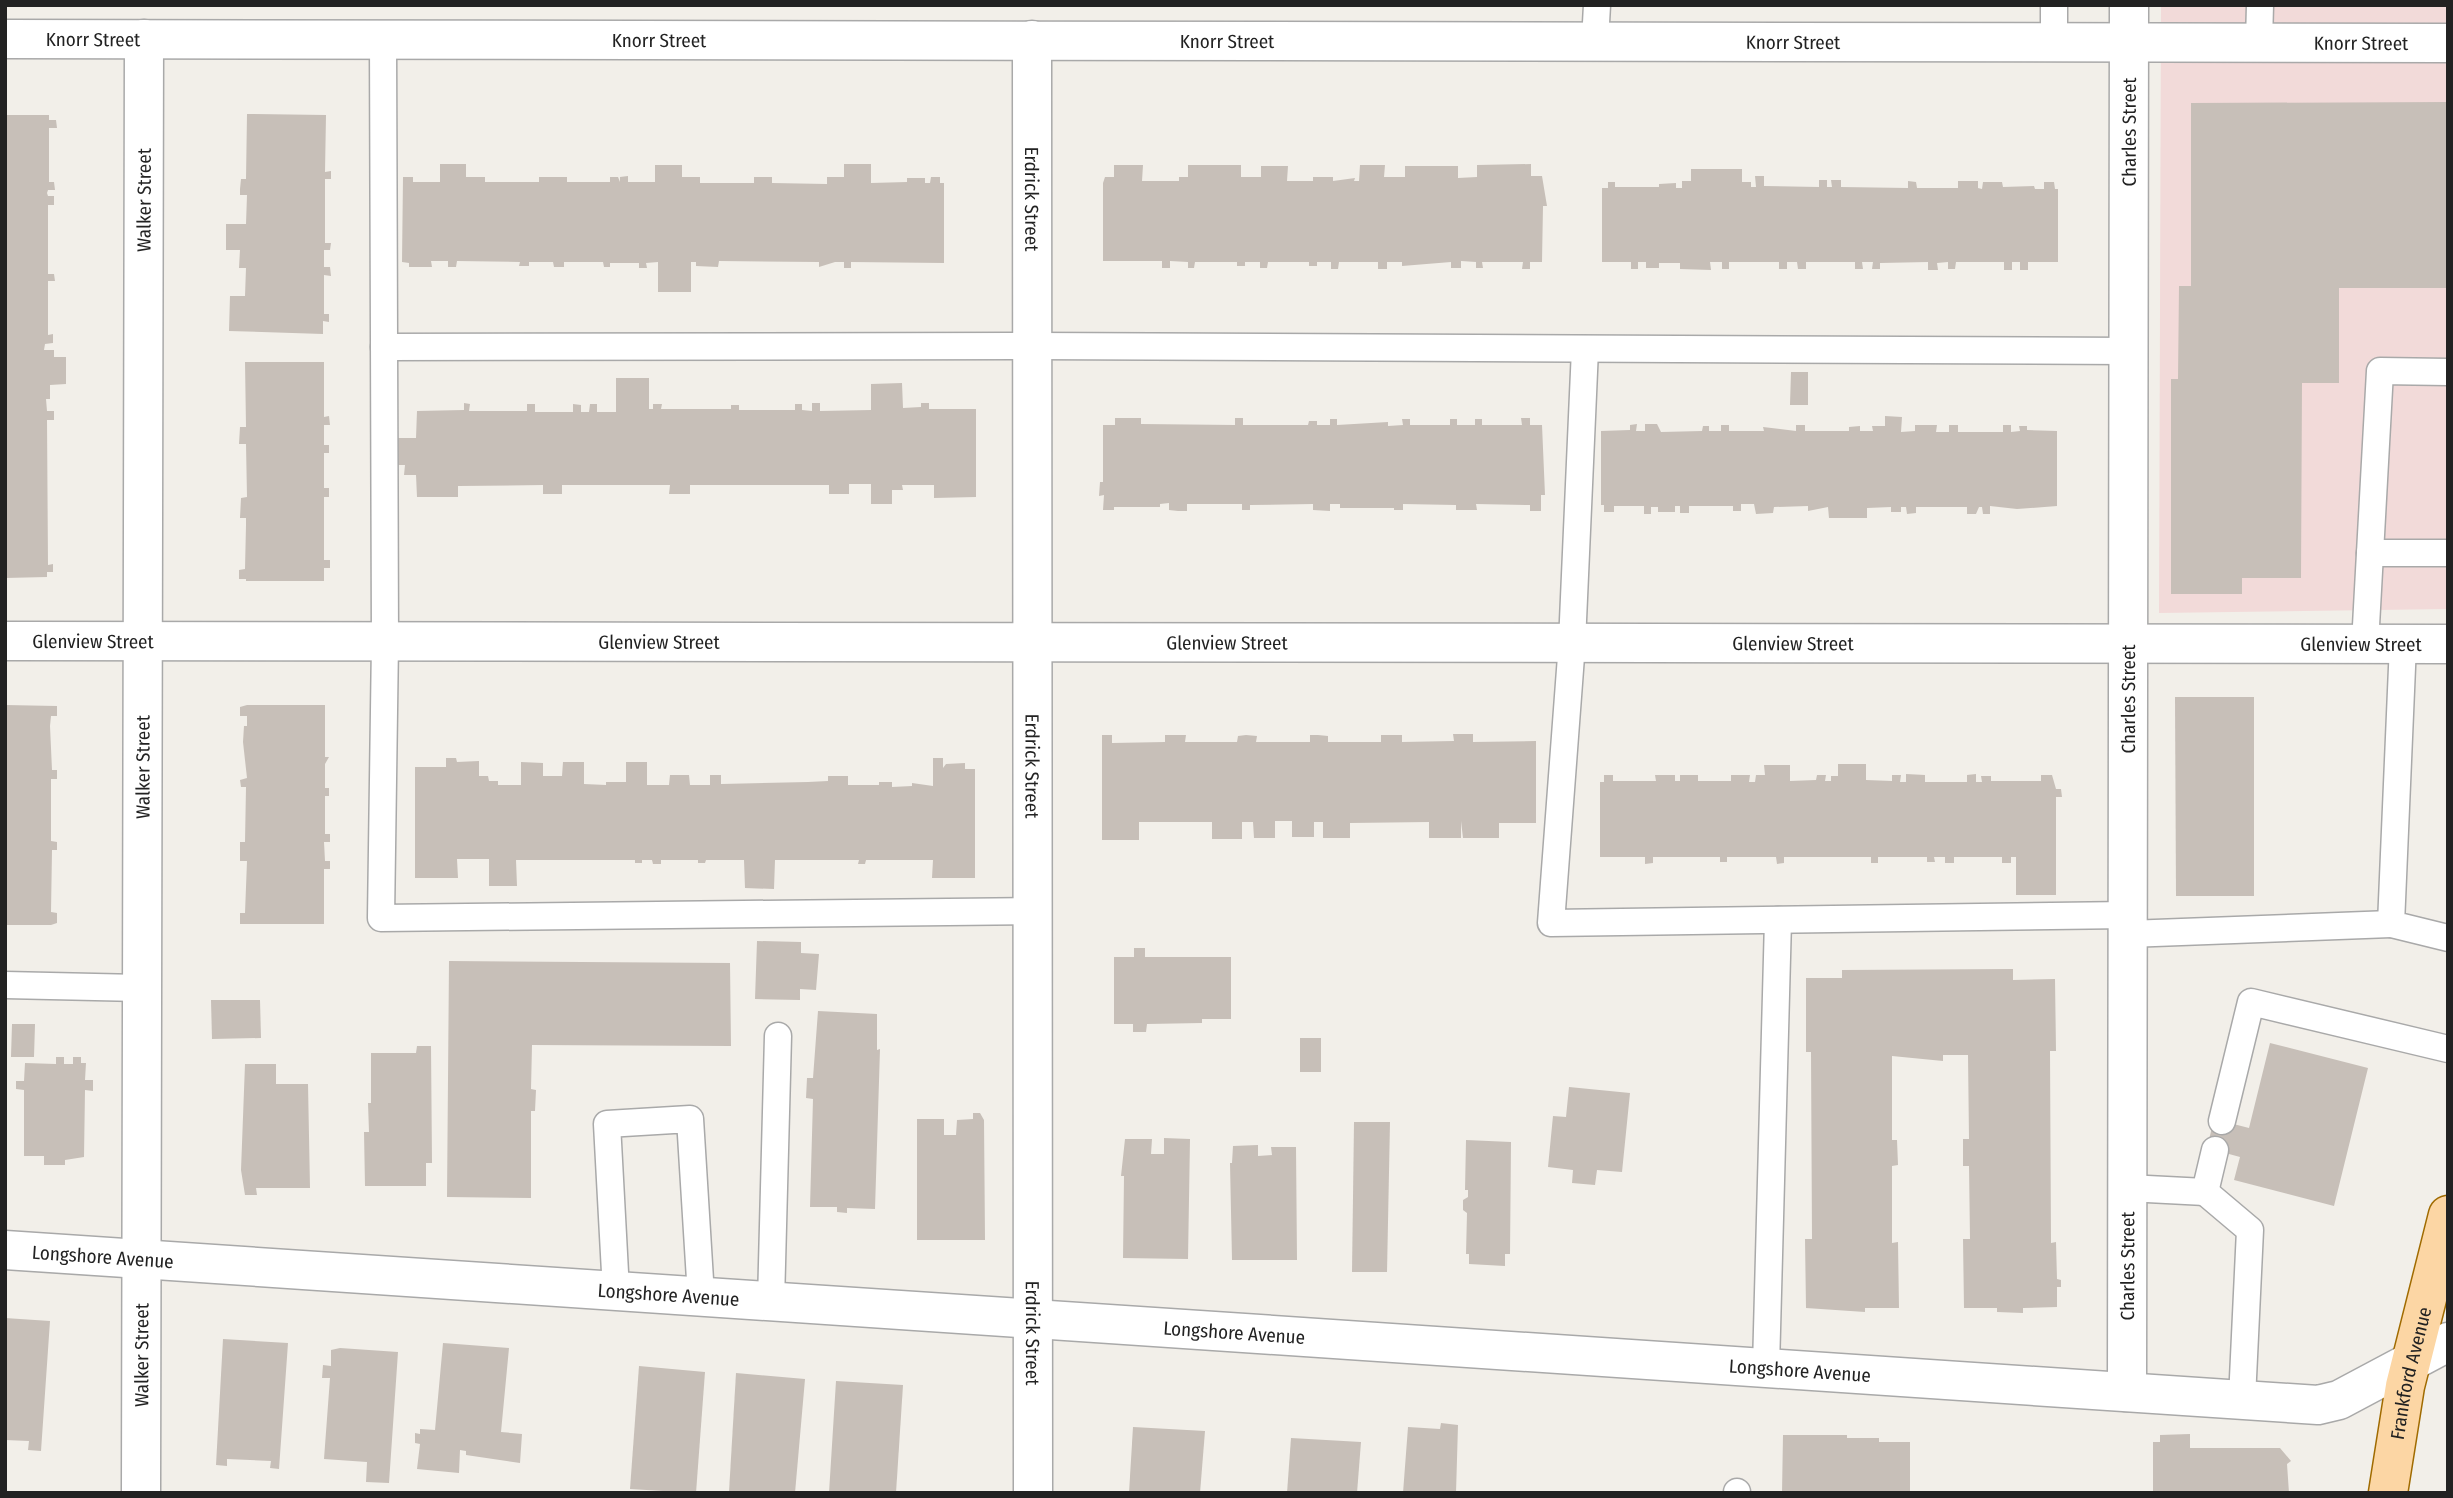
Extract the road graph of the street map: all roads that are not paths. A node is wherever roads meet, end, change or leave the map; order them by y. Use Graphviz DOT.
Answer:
graph roads {
  1 [pos="1596,23"];
  2 [pos="2054,24"];
  3 [pos="2129,24"];
  4 [pos="2259,24"];
  5 [pos="5,39"];
  6 [pos="144,39"];
  7 [pos="383,39"];
  8 [pos="1032,40"];
  9 [pos="2448,43"];
  10 [pos="1032,346"];
  11 [pos="384,347"];
  12 [pos="1585,349"];
  13 [pos="2129,351"];
  14 [pos="2448,372"];
  15 [pos="2370,553"];
  16 [pos="2448,553"];
  17 [pos="5,641"];
  18 [pos="141,641"];
  19 [pos="385,642"];
  20 [pos="1031,642"];
  21 [pos="1572,643"];
  22 [pos="2128,644"];
  23 [pos="2365,644"];
  24 [pos="2403,644"];
  25 [pos="2448,644"];
  26 [pos="1031,911"];
  27 [pos="1778,920"];
  28 [pos="2391,924"];
  29 [pos="2128,925"];
  30 [pos="2448,938"];
  31 [pos="5,985"];
  32 [pos="140,988"];
  33 [pos="778,1036"];
  34 [pos="2448,1049"];
  35 [pos="2222,1121"];
  36 [pos="2215,1150"];
  37 [pos="2127,1188"];
  38 [pos="2205,1192"];
  39 [pos="2448,1214"];
  40 [pos="5,1250"];
  41 [pos="140,1259"];
  42 [pos="616,1291"];
  43 [pos="701,1296"];
  44 [pos="771,1302"];
  45 [pos="1031,1318"];
  46 [pos="2448,1342"];
  47 [pos="2410,1362"];
  48 [pos="1766,1367"];
  49 [pos="2127,1392"];
  50 [pos="2242,1399"];
  51 [pos="141,1493"];
  52 [pos="1033,1493"];
  53 [pos="2388,1493"];
  1 -- 2 [label="street, Knorr Street"];
  1 -- 8 [label="street, Knorr Street"];
  2 -- 3 [label="street, Knorr Street"];
  3 -- 4 [label="street, Knorr Street"];
  3 -- 13 [label="street, Charles Street"];
  4 -- 9 [label="street, Knorr Street"];
  5 -- 6 [label="street, Knorr Street"];
  6 -- 7 [label="street, Knorr Street"];
  6 -- 18 [label="street, Walker Street"];
  7 -- 8 [label="street, Knorr Street"];
  7 -- 11 [label="lane"];
  8 -- 10 [label="street, Erdrick Street"];
  10 -- 11 [label="lane"];
  10 -- 12 [label="lane"];
  10 -- 20 [label="street, Erdrick Street"];
  11 -- 19 [label="lane"];
  12 -- 13 [label="lane"];
  12 -- 21 [label="lane"];
  13 -- 22 [label="street, Charles Street"];
  14 -- 15 [label="lane"];
  15 -- 16 [label="lane"];
  15 -- 23 [label="lane"];
  17 -- 18 [label="street, Glenview Street"];
  18 -- 19 [label="street, Glenview Street"];
  18 -- 32 [label="street, Walker Street"];
  19 -- 20 [label="street, Glenview Street"];
  19 -- 26 [label="lane"];
  20 -- 21 [label="street, Glenview Street"];
  20 -- 26 [label="street, Erdrick Street"];
  21 -- 22 [label="street, Glenview Street"];
  21 -- 27 [label="lane"];
  22 -- 23 [label="street, Glenview Street"];
  22 -- 29 [label="street, Charles Street"];
  23 -- 24 [label="street, Glenview Street"];
  24 -- 25 [label="street, Glenview Street"];
  24 -- 28 [label="lane"];
  26 -- 45 [label="street, Erdrick Street"];
  27 -- 29 [label="lane"];
  27 -- 48 [label="lane"];
  28 -- 29 [label="lane"];
  28 -- 30 [label="lane"];
  29 -- 37 [label="street, Charles Street"];
  31 -- 32 [label="lane"];
  32 -- 41 [label="street, Walker Street"];
  33 -- 44 [label="lane"];
  34 -- 35 [label="lane"];
  36 -- 38 [label="lane"];
  37 -- 38 [label="lane"];
  37 -- 49 [label="street, Charles Street"];
  38 -- 50 [label="lane"];
  39 -- 47 [label="main road, Frankford Avenue"];
  40 -- 41 [label="street, Longshore Avenue"];
  41 -- 42 [label="street, Longshore Avenue"];
  41 -- 51 [label="street, Walker Street"];
  42 -- 43 [label="street, Longshore Avenue"];
  42 -- 43 [label="lane"];
  43 -- 44 [label="street, Longshore Avenue"];
  44 -- 45 [label="street, Longshore Avenue"];
  45 -- 48 [label="street, Longshore Avenue"];
  45 -- 52 [label="street, Erdrick Street"];
  46 -- 47 [label="street, Longshore Avenue"];
  47 -- 50 [label="street, Longshore Avenue"];
  47 -- 53 [label="main road, Frankford Avenue"];
  48 -- 49 [label="street, Longshore Avenue"];
  49 -- 50 [label="street, Longshore Avenue"];
}
